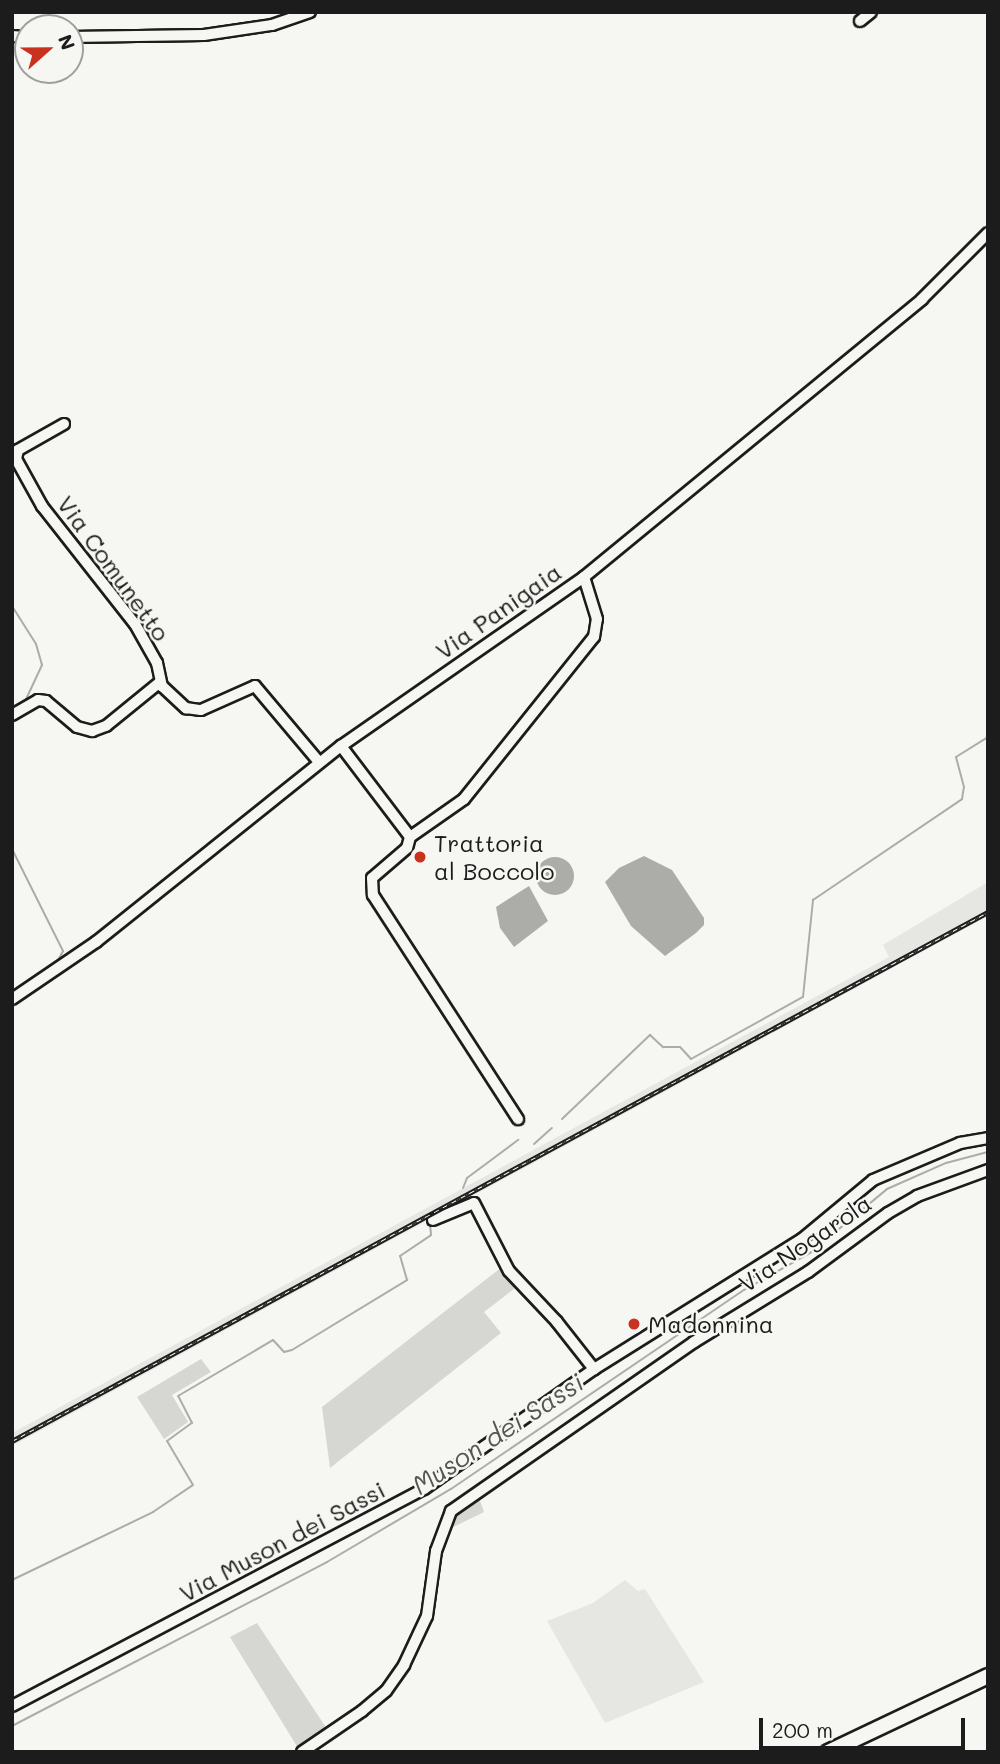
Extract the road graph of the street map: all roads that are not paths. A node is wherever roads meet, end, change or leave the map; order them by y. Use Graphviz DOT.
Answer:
graph roads {
  1 [pos="310,12"];
  2 [pos="871,12"];
  3 [pos="860,21"];
  4 [pos="84,37"];
  5 [pos="988,233"];
  6 [pos="64,425"];
  7 [pos="584,577"];
  8 [pos="160,682"];
  9 [pos="12,715"];
  10 [pos="341,746"];
  11 [pos="319,762"];
  12 [pos="410,837"];
  13 [pos="12,999"];
  14 [pos="518,1119"];
  15 [pos="988,1138"];
  16 [pos="988,1170"];
  17 [pos="433,1220"];
  18 [pos="594,1369"];
  19 [pos="988,1676"];
  20 [pos="12,1706"];
  21 [pos="302,1752"];
  22 [pos="828,1752"];
  1 -- 4 [label="street"];
  2 -- 3 [label="street"];
  5 -- 7 [label="street, Via Panigaia"];
  6 -- 8 [label="street, Via Comunetto"];
  7 -- 10 [label="street, Via Panigaia"];
  7 -- 12 [label="street"];
  8 -- 9 [label="street"];
  8 -- 11 [label="street, Via Comunetto"];
  10 -- 11 [label="street, Via Panigaia"];
  10 -- 12 [label="street"];
  11 -- 13 [label="street, Via Panigaia"];
  12 -- 14 [label="street"];
  15 -- 18 [label="street, Via Muson dei Sassi"];
  16 -- 21 [label="street, Via Nogarola"];
  17 -- 18 [label="street"];
  18 -- 20 [label="street, Via Muson dei Sassi"];
  19 -- 22 [label="highway"];
}
